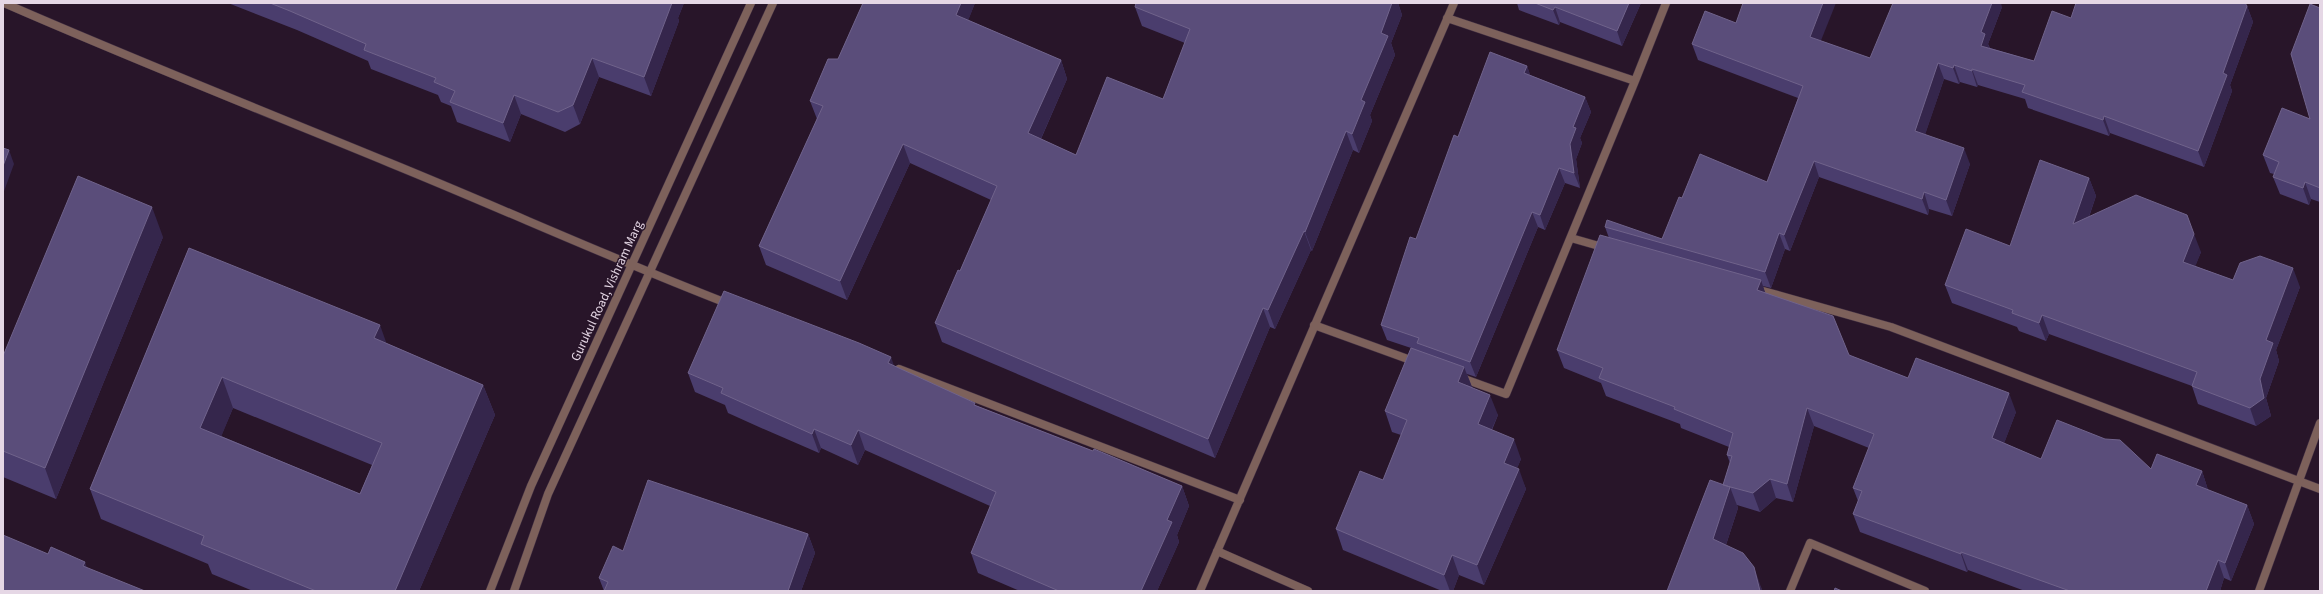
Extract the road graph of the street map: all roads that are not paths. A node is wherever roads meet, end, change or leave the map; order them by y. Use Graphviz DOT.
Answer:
graph roads {
  1 [pos="4,3"];
  2 [pos="751,3"];
  3 [pos="773,3"];
  4 [pos="1454,3"];
  5 [pos="1666,3"];
  6 [pos="1448,18"];
  7 [pos="1635,81"];
  8 [pos="1571,238"];
  9 [pos="1616,251"];
  10 [pos="632,265"];
  11 [pos="649,273"];
  12 [pos="1746,287"];
  13 [pos="738,307"];
  14 [pos="1314,325"];
  15 [pos="1425,365"];
  16 [pos="893,366"];
  17 [pos="1447,373"];
  18 [pos="2320,423"];
  19 [pos="2299,481"];
  20 [pos="2320,489"];
  21 [pos="1240,500"];
  22 [pos="1217,551"];
  23 [pos="490,591"];
  24 [pos="514,591"];
  25 [pos="1200,591"];
  26 [pos="1308,591"];
  27 [pos="1790,591"];
  28 [pos="1925,591"];
  29 [pos="2259,591"];
  1 -- 10 [label="street"];
  2 -- 10 [label="street, Gurukul Road, Vishram Marg"];
  3 -- 11 [label="street"];
  4 -- 6 [label="street"];
  5 -- 7 [label="street"];
  6 -- 7 [label="street"];
  6 -- 14 [label="street"];
  7 -- 8 [label="street"];
  8 -- 9 [label="street"];
  8 -- 17 [label="street"];
  10 -- 11 [label="street"];
  10 -- 23 [label="street, Gurukul Road, Vishram Marg"];
  11 -- 13 [label="street"];
  11 -- 24 [label="street"];
  12 -- 19 [label="street"];
  14 -- 15 [label="street"];
  14 -- 21 [label="street"];
  16 -- 21 [label="street"];
  18 -- 19 [label="street"];
  19 -- 20 [label="street"];
  19 -- 29 [label="street"];
  21 -- 22 [label="street"];
  22 -- 25 [label="street"];
  22 -- 26 [label="street"];
  27 -- 28 [label="street"];
}
